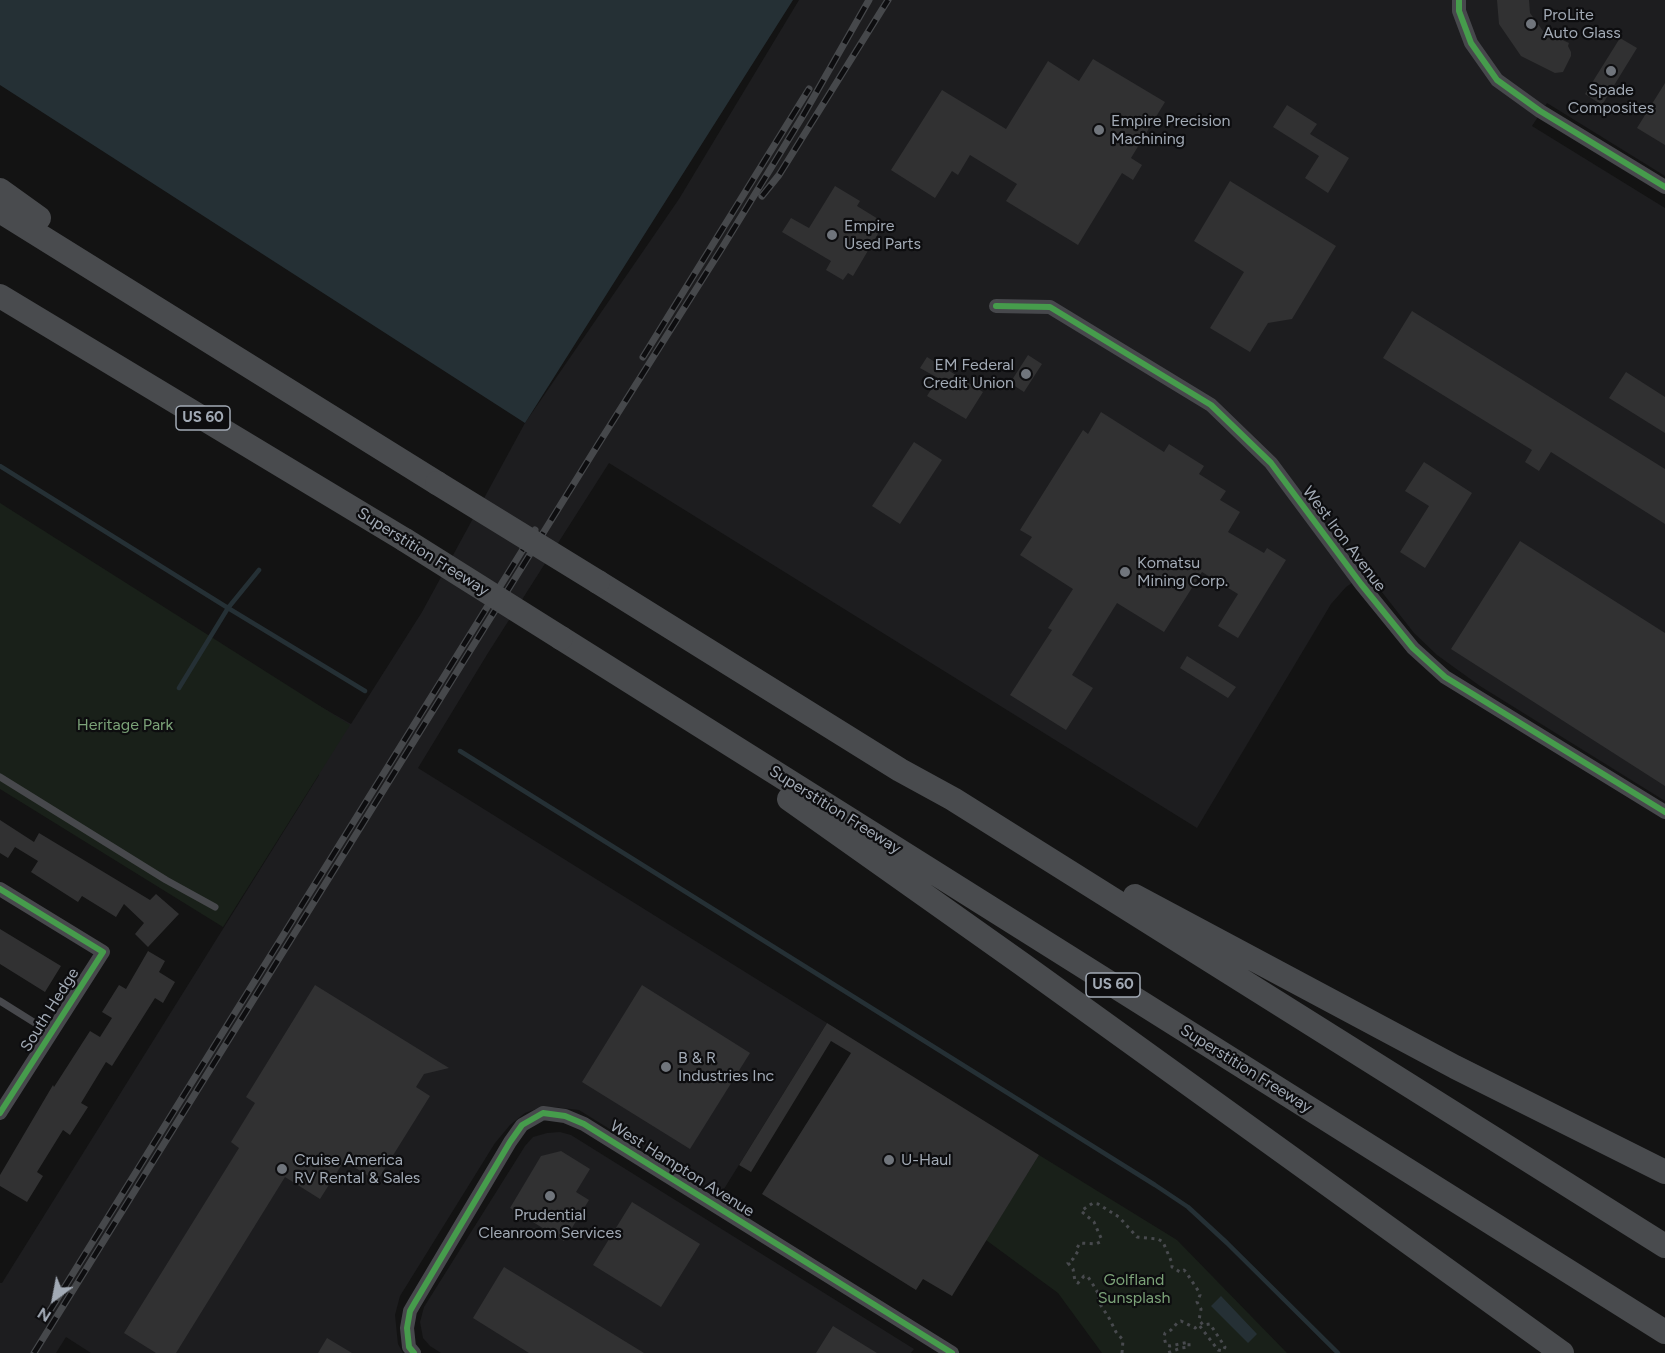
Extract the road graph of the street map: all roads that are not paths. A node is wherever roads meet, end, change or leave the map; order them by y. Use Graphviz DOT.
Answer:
graph roads {
  1 [pos="1459,6"];
  2 [pos="1665,187"];
  3 [pos="0,190"];
  4 [pos="0,211"];
  5 [pos="0,296"];
  6 [pos="996,306"];
  7 [pos="275,382"];
  8 [pos="561,638"];
  9 [pos="0,777"];
  10 [pos="953,799"];
  11 [pos="1665,812"];
  12 [pos="0,889"];
  13 [pos="215,907"];
  14 [pos="0,1001"];
  15 [pos="52,1033"];
  16 [pos="1,1108"];
  17 [pos="1665,1172"];
  18 [pos="1665,1246"];
  19 [pos="1665,1332"];
  20 [pos="414,1353"];
  21 [pos="952,1353"];
  22 [pos="1562,1353"];
  1 -- 2 [label="street"];
  3 -- 7 [label="highway"];
  4 -- 7 [label="highway"];
  5 -- 8 [label="highway, Superstition Freeway / US 60, bridge"];
  6 -- 11 [label="street, West Iron Avenue"];
  7 -- 10 [label="highway, bridge"];
  8 -- 19 [label="highway, Superstition Freeway / US 60"];
  8 -- 22 [label="highway"];
  9 -- 13 [label="lane"];
  10 -- 17 [label="highway"];
  10 -- 18 [label="highway"];
  12 -- 15 [label="street, South Hedge"];
  14 -- 15 [label="lane"];
  15 -- 16 [label="street, South Hedge"];
  20 -- 21 [label="street, West Hampton Avenue"];
}
